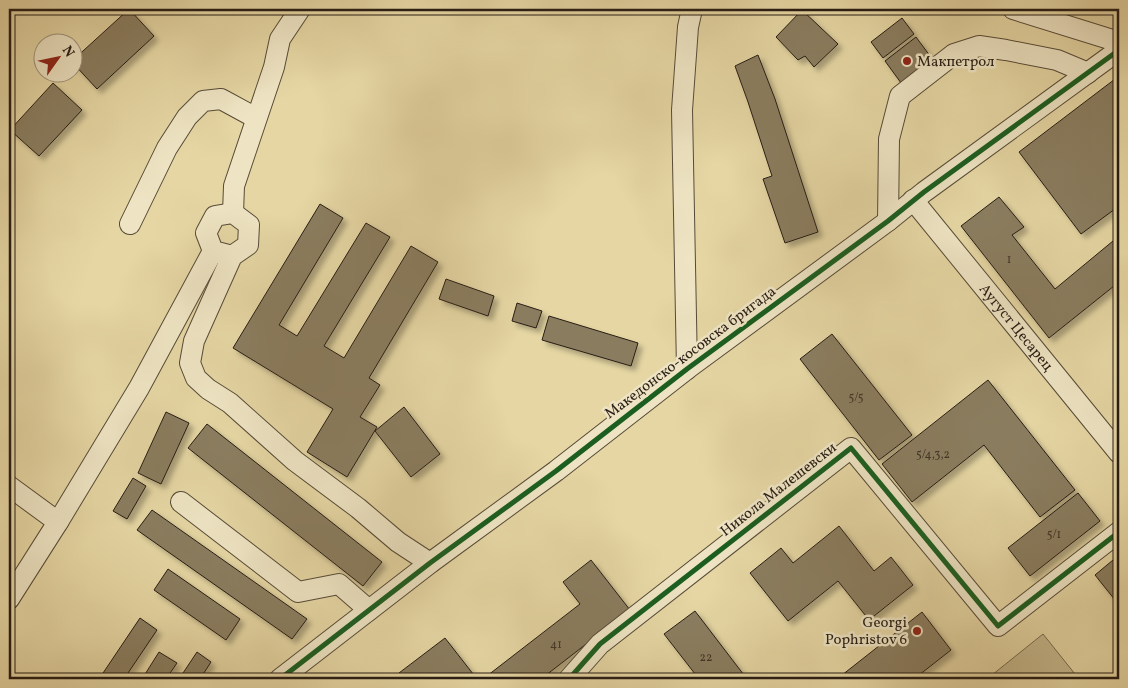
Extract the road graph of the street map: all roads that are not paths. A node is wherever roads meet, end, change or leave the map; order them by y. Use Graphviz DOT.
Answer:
graph roads {
  1 [pos="300,9"];
  2 [pos="692,9"];
  3 [pos="1013,9"];
  4 [pos="1119,42"];
  5 [pos="1119,50"];
  6 [pos="1088,73"];
  7 [pos="256,118"];
  8 [pos="913,200"];
  9 [pos="233,213"];
  10 [pos="888,221"];
  11 [pos="130,224"];
  12 [pos="223,254"];
  13 [pos="687,369"];
  14 [pos="1119,454"];
  15 [pos="9,486"];
  16 [pos="180,502"];
  17 [pos="58,522"];
  18 [pos="1119,532"];
  19 [pos="430,563"];
  20 [pos="9,599"];
  21 [pos="370,610"];
  22 [pos="280,679"];
  23 [pos="569,679"];
  1 -- 7 [label="street"];
  2 -- 13 [label="street"];
  3 -- 4 [label="street"];
  5 -- 6 [label="street, Македонско-косовска бригада"];
  6 -- 8 [label="street, Македонско-косовска бригада"];
  6 -- 10 [label="street"];
  7 -- 9 [label="street"];
  7 -- 11 [label="street"];
  8 -- 10 [label="street, Македонско-косовска бригада"];
  8 -- 14 [label="street, Аугуст Цесарец"];
  9 -- 12 [label="street"];
  9 -- 12 [label="street"];
  10 -- 13 [label="street, Македонско-косовска бригада"];
  12 -- 17 [label="street"];
  12 -- 19 [label="street"];
  13 -- 19 [label="street, Македонско-косовска бригада"];
  15 -- 17 [label="street"];
  16 -- 21 [label="street"];
  17 -- 20 [label="street"];
  18 -- 23 [label="street, Никола Малешевски"];
  19 -- 21 [label="street, Македонско-косовска бригада"];
  21 -- 22 [label="street, Македонско-косовска бригада"];
}
